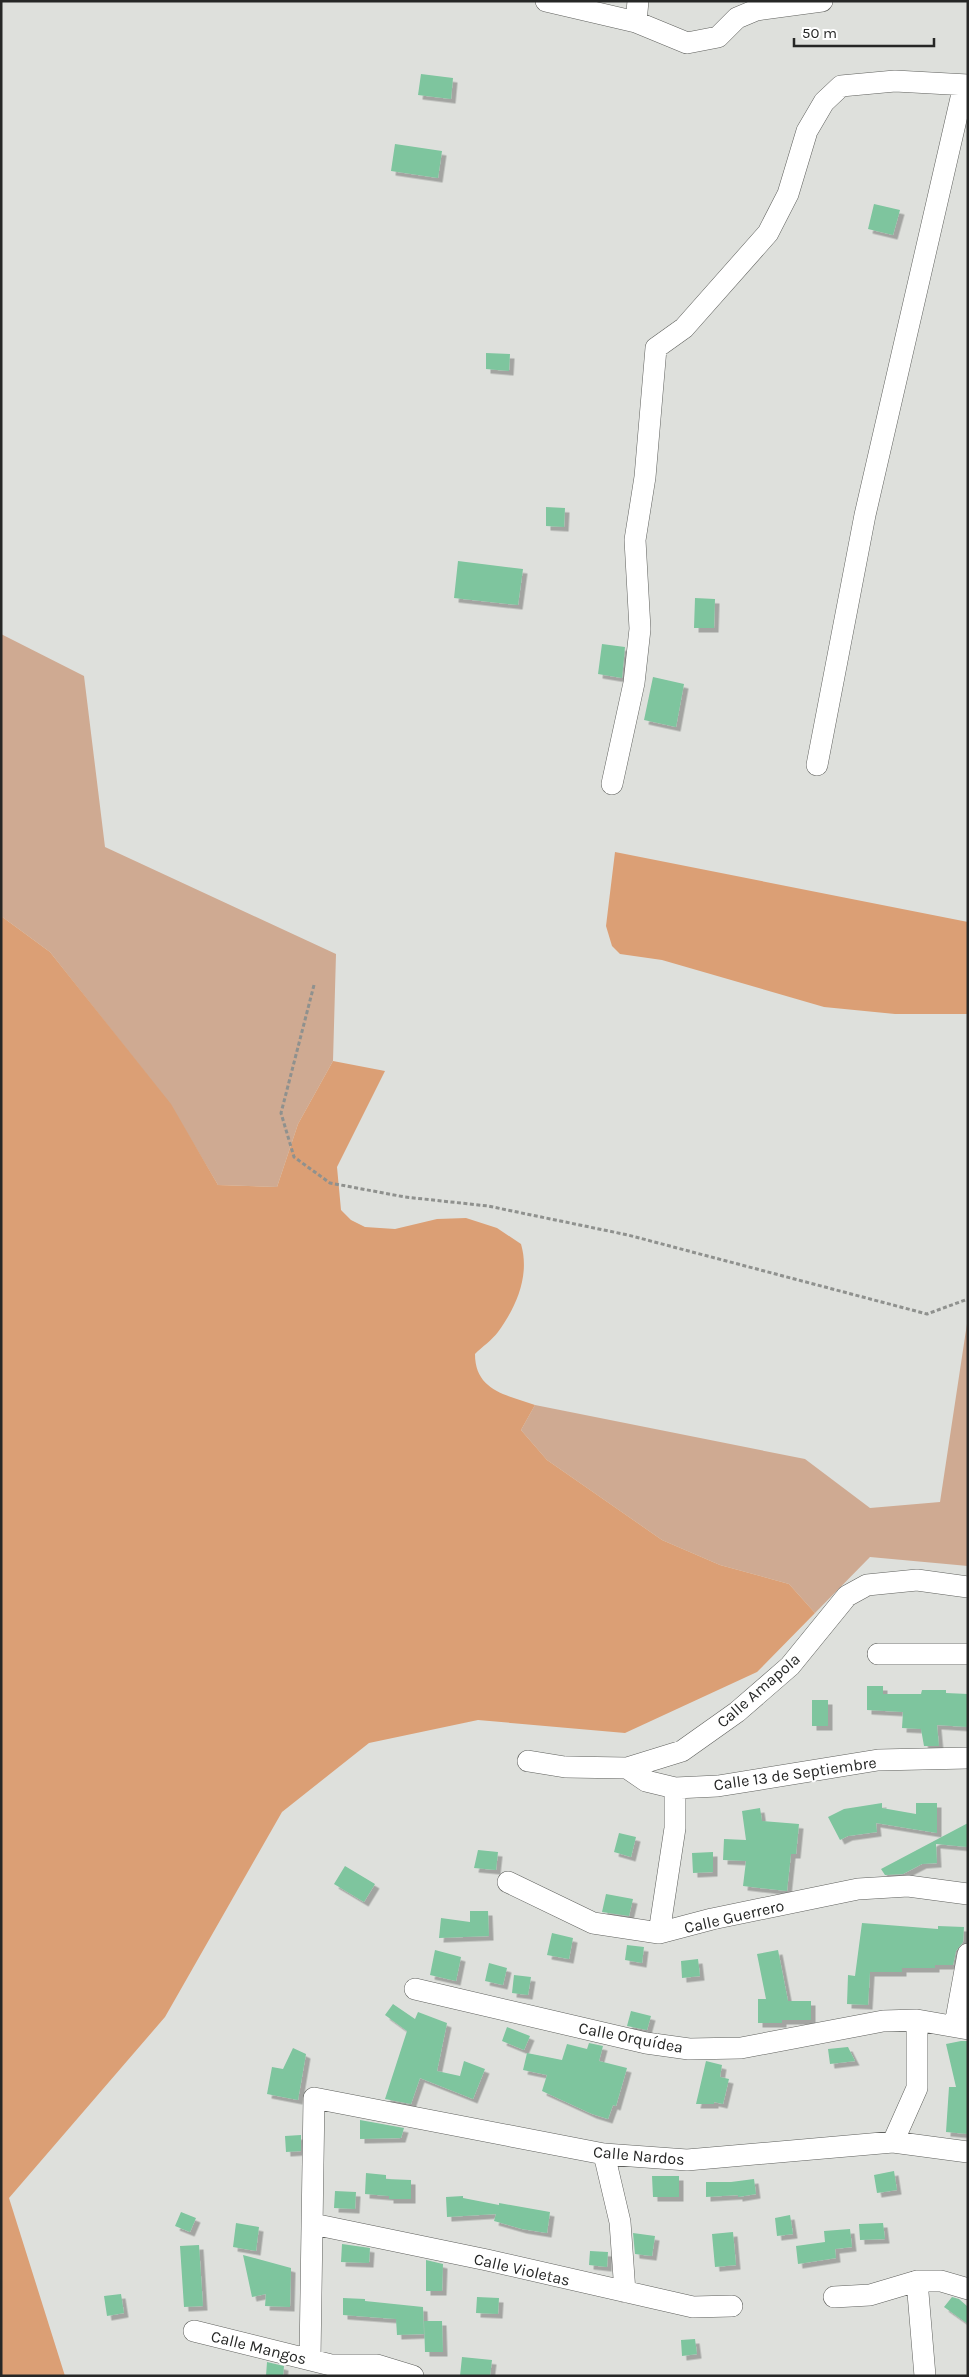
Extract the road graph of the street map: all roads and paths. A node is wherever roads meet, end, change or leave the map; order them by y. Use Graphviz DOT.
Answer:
graph roads {
  1 [pos="546,1"];
  2 [pos="638,1"];
  3 [pos="822,1"];
  4 [pos="636,22"];
  5 [pos="966,85"];
  6 [pos="816,765"];
  7 [pos="612,784"];
  8 [pos="314,985"];
  9 [pos="968,1299"];
  10 [pos="968,1587"];
  11 [pos="878,1654"];
  12 [pos="968,1654"];
  13 [pos="968,1758"];
  14 [pos="528,1761"];
  15 [pos="627,1768"];
  16 [pos="675,1788"];
  17 [pos="508,1882"];
  18 [pos="968,1894"];
  19 [pos="658,1933"];
  20 [pos="968,1954"];
  21 [pos="415,1989"];
  22 [pos="916,2020"];
  23 [pos="961,2027"];
  24 [pos="893,2142"];
  25 [pos="968,2152"];
  26 [pos="604,2154"];
  27 [pos="313,2224"];
  28 [pos="918,2280"];
  29 [pos="968,2289"];
  30 [pos="625,2292"];
  31 [pos="834,2297"];
  32 [pos="732,2306"];
  33 [pos="194,2331"];
  34 [pos="310,2358"];
  35 [pos="412,2376"];
  36 [pos="925,2376"];
  1 -- 4 [label="street"];
  2 -- 4 [label="street"];
  3 -- 4 [label="street"];
  5 -- 6 [label="street"];
  5 -- 7 [label="street"];
  8 -- 9 [label="path"];
  10 -- 15 [label="street, Calle Amapola"];
  11 -- 12 [label="street"];
  13 -- 16 [label="street, Calle 13 de Septiembre"];
  14 -- 15 [label="street, Calle Amapola"];
  15 -- 16 [label="street, Calle 13 de Septiembre"];
  16 -- 19 [label="street"];
  17 -- 19 [label="street, Calle Guerrero"];
  18 -- 19 [label="street, Calle Guerrero"];
  20 -- 23 [label="street"];
  21 -- 22 [label="street, Calle Orquídea"];
  22 -- 23 [label="street, Calle Orquídea"];
  22 -- 24 [label="street"];
  24 -- 25 [label="street, Calle Nardos"];
  24 -- 26 [label="street, Calle Nardos"];
  26 -- 27 [label="street, Calle Nardos"];
  26 -- 30 [label="street"];
  27 -- 30 [label="street, Calle Violetas"];
  27 -- 34 [label="street"];
  28 -- 29 [label="street"];
  28 -- 31 [label="street"];
  28 -- 36 [label="street"];
  30 -- 32 [label="street, Calle Violetas"];
  33 -- 34 [label="street, Calle Mangos"];
  34 -- 35 [label="street, Calle Mangos"];
}
